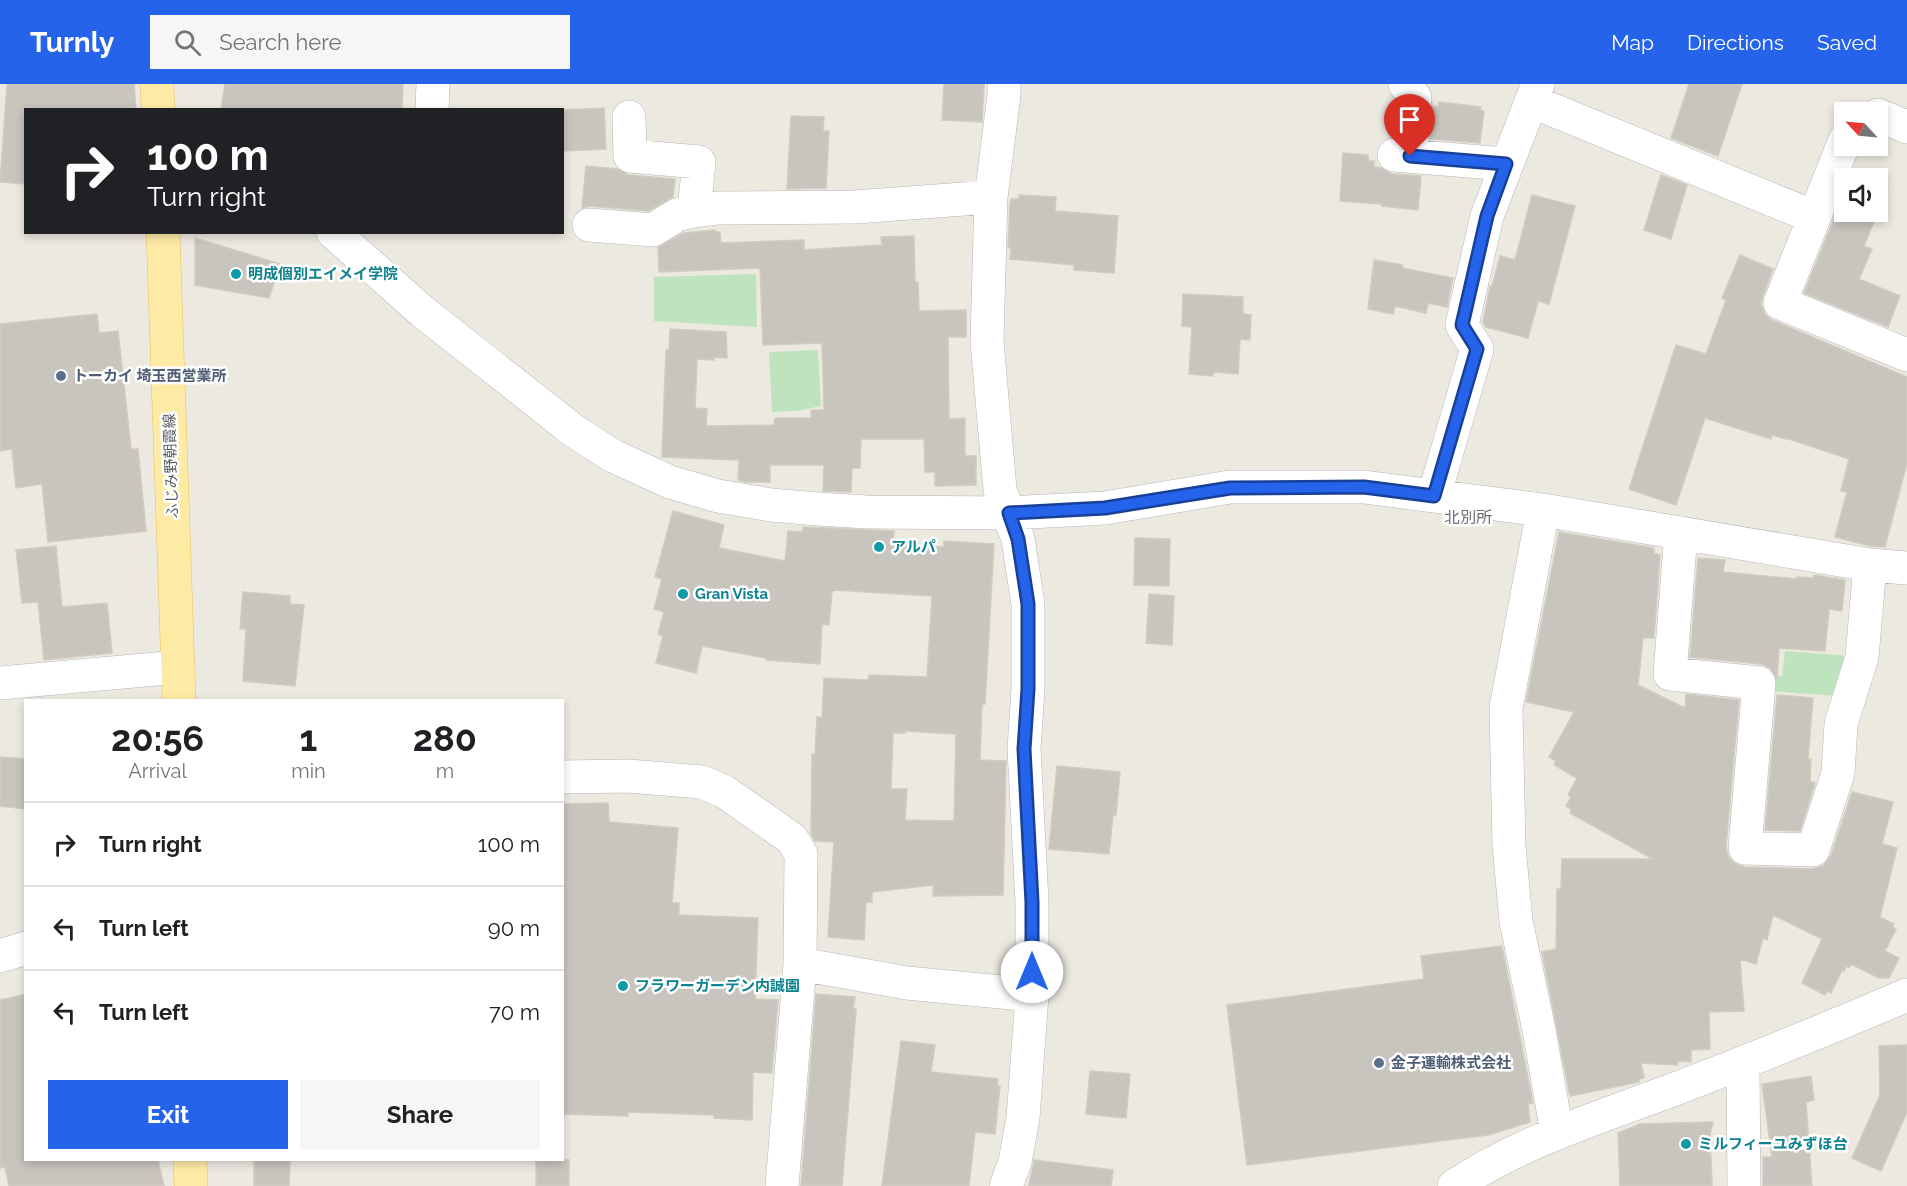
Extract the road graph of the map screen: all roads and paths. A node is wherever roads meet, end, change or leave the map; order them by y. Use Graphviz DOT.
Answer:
graph roads {
  1 [pos="157,84"];
  2 [pos="433,84"];
  3 [pos="1004,84"];
  4 [pos="1405,84"];
  5 [pos="1534,93"];
  6 [pos="158,108"];
  7 [pos="432,108"];
  8 [pos="629,117"];
  9 [pos="1888,119"];
  10 [pos="1907,127"];
  11 [pos="1839,156"];
  12 [pos="1506,164"];
  13 [pos="992,197"];
  14 [pos="694,210"];
  15 [pos="1814,217"];
  16 [pos="589,225"];
  17 [pos="163,234"];
  18 [pos="335,234"];
  19 [pos="1907,355"];
  20 [pos="1434,496"];
  21 [pos="1544,510"];
  22 [pos="1009,513"];
  23 [pos="1681,533"];
  24 [pos="1870,565"];
  25 [pos="1907,568"];
  26 [pos="178,667"];
  27 [pos="0,682"];
  28 [pos="179,699"];
  29 [pos="564,777"];
  30 [pos="24,949"];
  31 [pos="0,956"];
  32 [pos="800,964"];
  33 [pos="1032,995"];
  34 [pos="1907,995"];
  35 [pos="1743,1063"];
  36 [pos="1557,1133"];
  37 [pos="190,1161"];
  38 [pos="191,1186"];
  39 [pos="782,1186"];
  40 [pos="1006,1186"];
  41 [pos="1454,1186"];
  42 [pos="1743,1186"];
  1 -- 6 [label="main road"];
  2 -- 7 [label="street"];
  3 -- 13 [label="street"];
  4 -- 12 [label="street"];
  5 -- 12 [label="street"];
  5 -- 15 [label="street"];
  8 -- 14 [label="street"];
  9 -- 10 [label="street"];
  11 -- 15 [label="street"];
  12 -- 20 [label="street"];
  13 -- 14 [label="street"];
  13 -- 22 [label="street"];
  14 -- 16 [label="street"];
  15 -- 19 [label="street"];
  17 -- 26 [label="main road, ふじみ野朝霞線"];
  18 -- 22 [label="street"];
  20 -- 21 [label="street"];
  20 -- 22 [label="street"];
  21 -- 23 [label="street"];
  21 -- 36 [label="street"];
  22 -- 33 [label="street"];
  23 -- 24 [label="street"];
  23 -- 24 [label="street"];
  24 -- 25 [label="street"];
  26 -- 27 [label="street"];
  26 -- 28 [label="main road, ふじみ野朝霞線"];
  29 -- 32 [label="street"];
  30 -- 31 [label="street"];
  32 -- 33 [label="street"];
  32 -- 39 [label="street"];
  33 -- 40 [label="street"];
  34 -- 35 [label="street"];
  35 -- 36 [label="street"];
  35 -- 42 [label="street"];
  36 -- 41 [label="street"];
  37 -- 38 [label="main road"];
}
